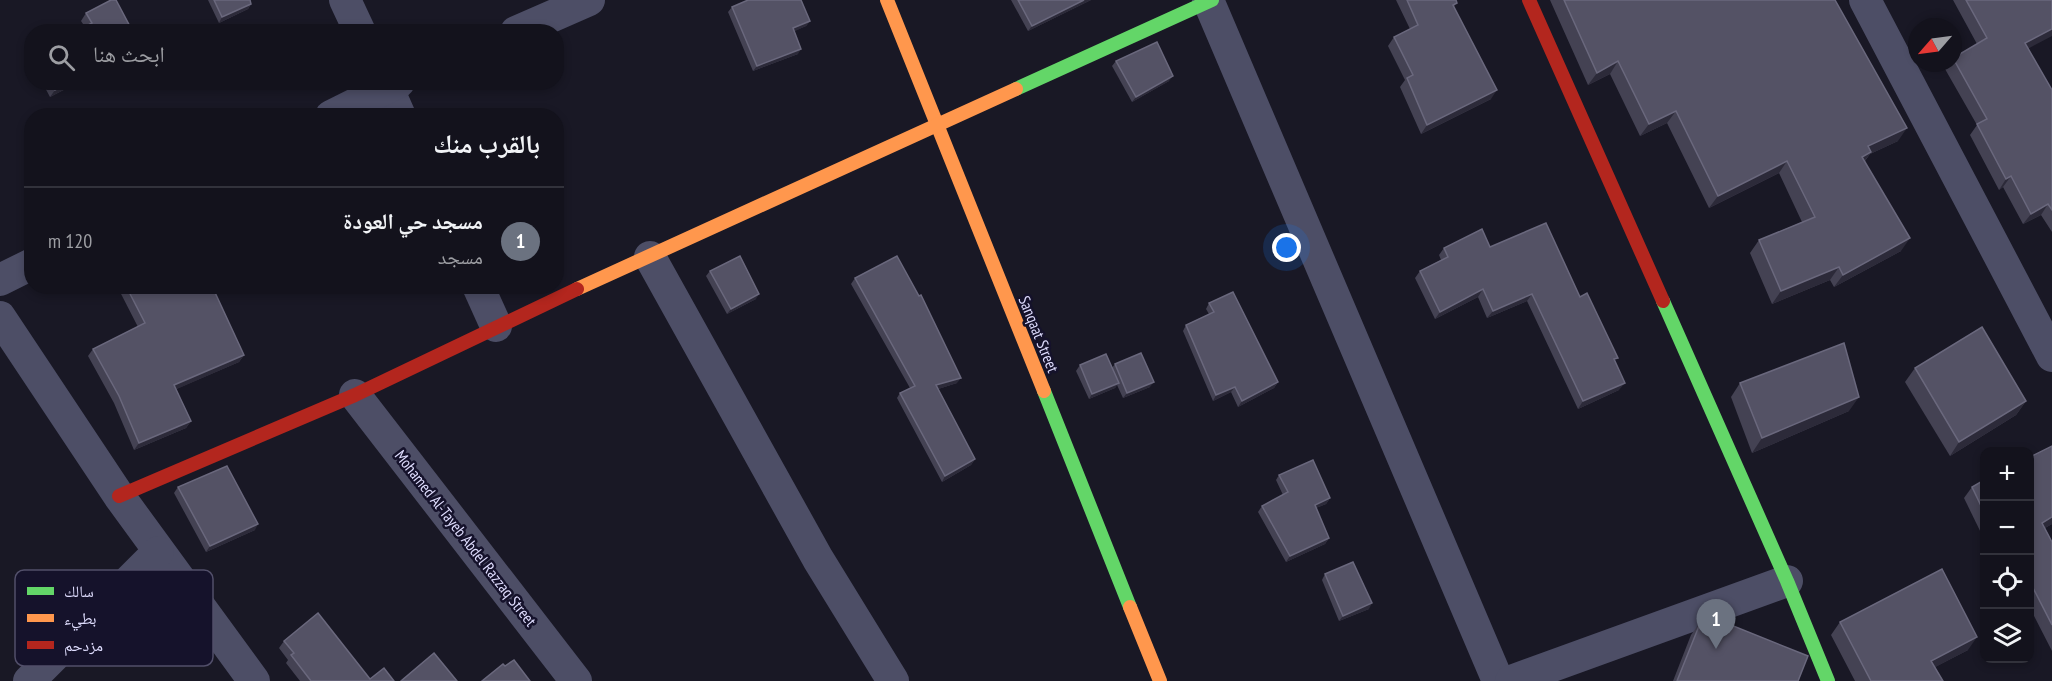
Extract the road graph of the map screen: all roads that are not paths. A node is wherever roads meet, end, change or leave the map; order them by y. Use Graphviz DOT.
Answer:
graph roads {
  1 [pos="345,0"];
  2 [pos="589,0"];
  3 [pos="887,0"];
  4 [pos="1210,0"];
  5 [pos="1529,0"];
  6 [pos="1865,0"];
  7 [pos="356,24"];
  8 [pos="534,24"];
  9 [pos="379,90"];
  10 [pos="392,90"];
  11 [pos="346,108"];
  12 [pos="398,108"];
  13 [pos="937,125"];
  14 [pos="650,257"];
  15 [pos="24,268"];
  16 [pos="0,280"];
  17 [pos="482,294"];
  18 [pos="0,317"];
  19 [pos="496,326"];
  20 [pos="2052,356"];
  21 [pos="355,395"];
  22 [pos="118,496"];
  23 [pos="158,552"];
  24 [pos="140,570"];
  25 [pos="171,570"];
  26 [pos="1787,581"];
  27 [pos="213,626"];
  28 [pos="44,666"];
  29 [pos="1151,677"];
  30 [pos="29,681"];
  31 [pos="254,681"];
  32 [pos="576,681"];
  33 [pos="893,681"];
  34 [pos="1498,681"];
  35 [pos="1511,681"];
  36 [pos="1828,681"];
  1 -- 7 [label="street"];
  2 -- 8 [label="street"];
  3 -- 13 [label="street, Sanqaat Street"];
  4 -- 13 [label="street"];
  4 -- 34 [label="street"];
  5 -- 26 [label="street"];
  6 -- 20 [label="street"];
  9 -- 11 [label="street"];
  10 -- 12 [label="street"];
  13 -- 14 [label="street"];
  13 -- 29 [label="street, Sanqaat Street"];
  14 -- 19 [label="street"];
  14 -- 33 [label="street"];
  15 -- 16 [label="street"];
  17 -- 19 [label="street"];
  18 -- 22 [label="street"];
  19 -- 21 [label="street"];
  21 -- 22 [label="street"];
  21 -- 32 [label="street, Mohamed Al-Tayeb Abdel Razzaq Street"];
  22 -- 23 [label="street"];
  23 -- 24 [label="street"];
  23 -- 25 [label="street"];
  26 -- 35 [label="street"];
  26 -- 36 [label="street"];
  27 -- 31 [label="street"];
  28 -- 30 [label="street"];
}
